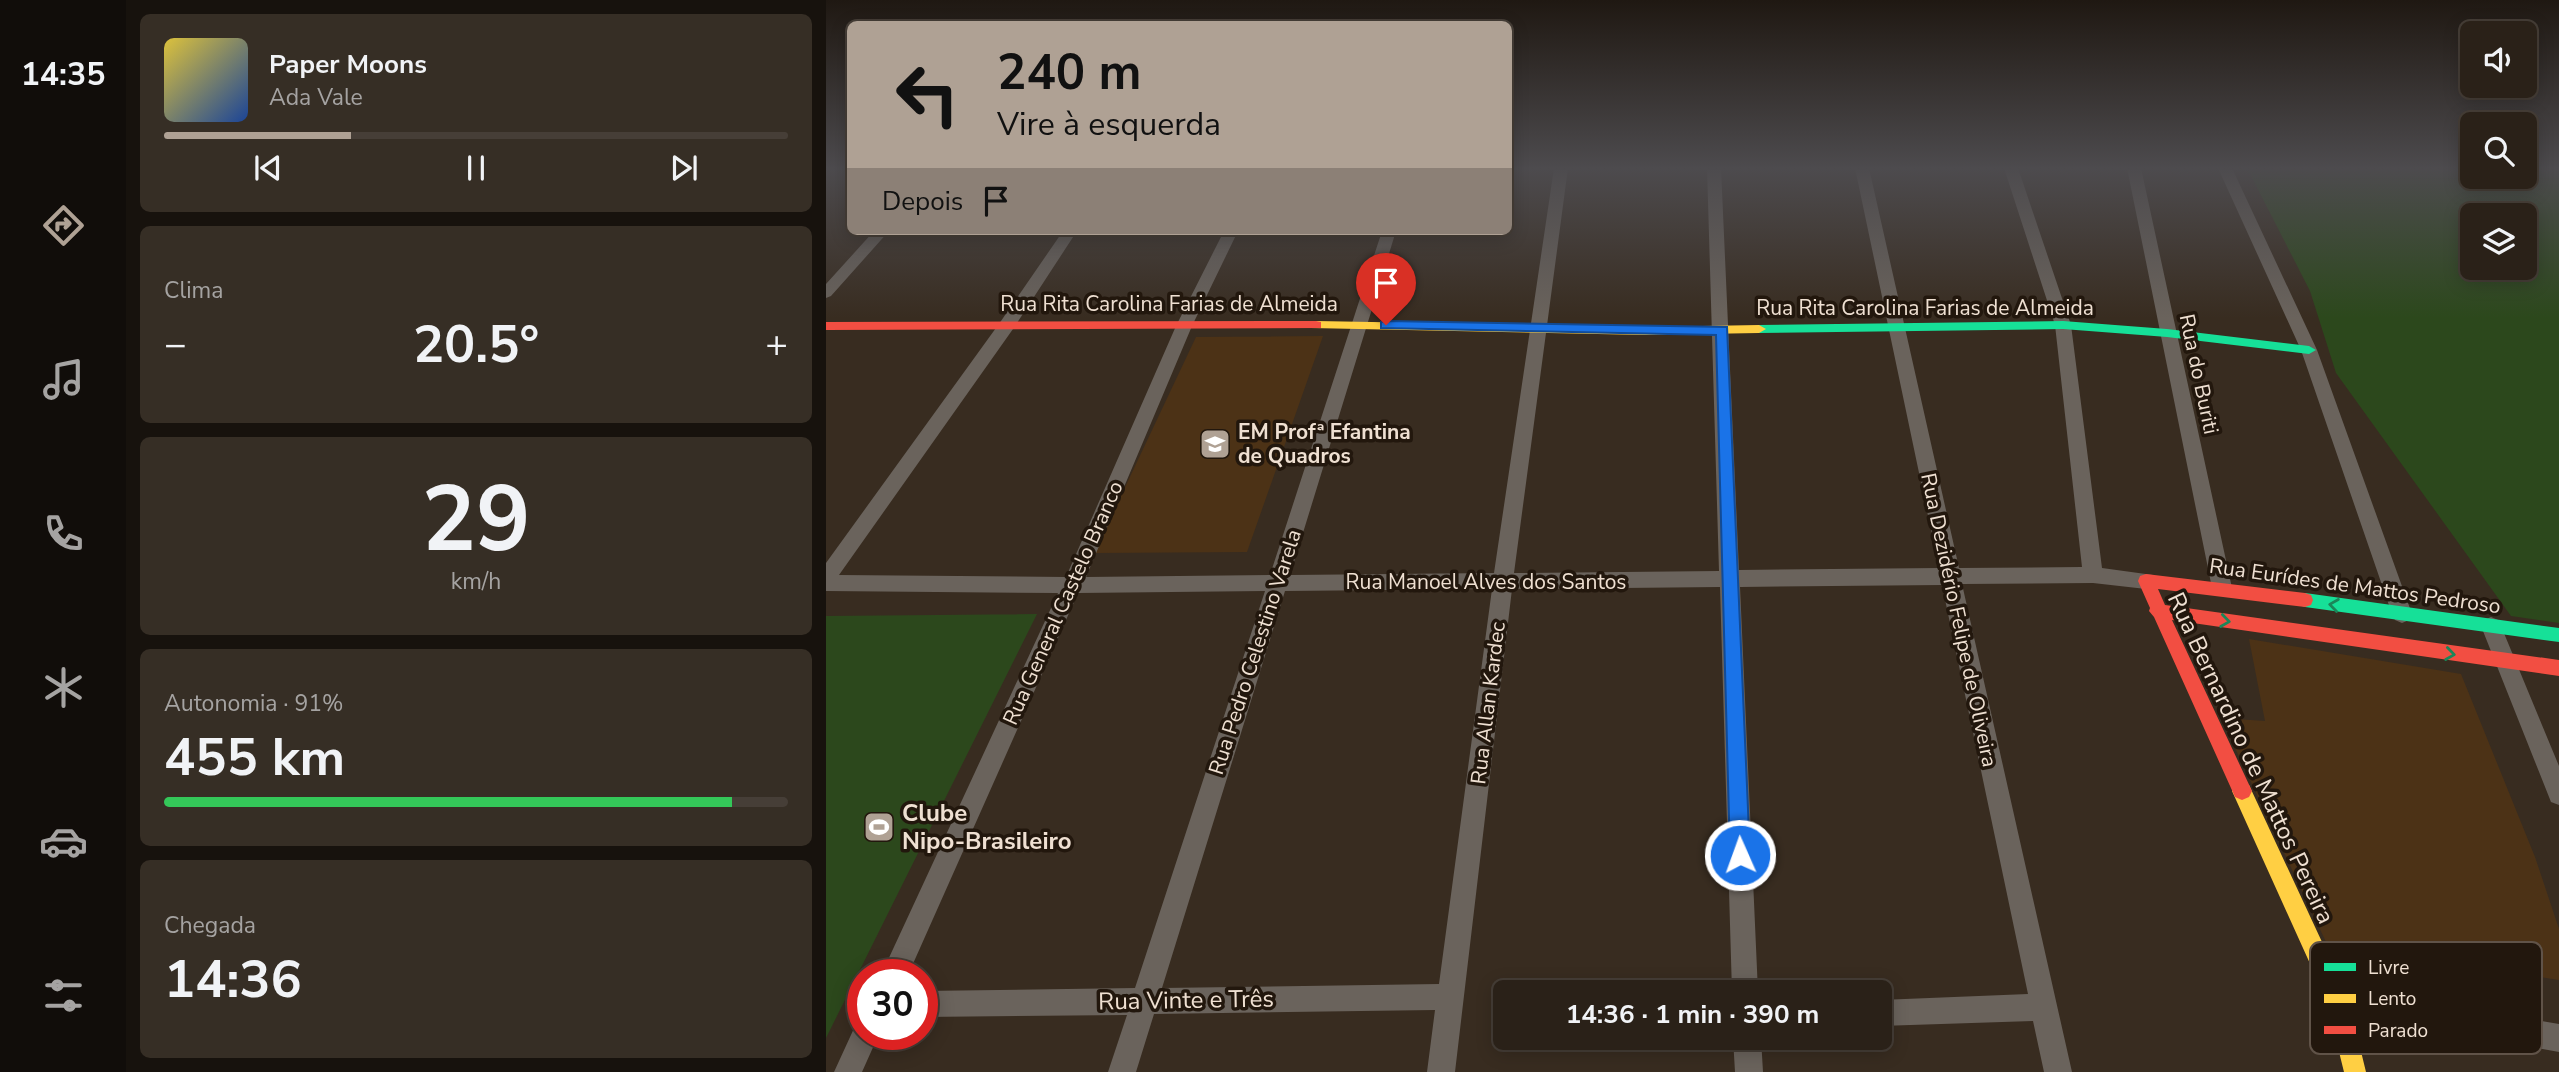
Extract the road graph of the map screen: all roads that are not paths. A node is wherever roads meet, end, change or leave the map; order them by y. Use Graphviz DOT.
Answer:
graph roads {
  1 [pos="1553,218"];
  2 [pos="1717,218"];
  3 [pos="1872,218"];
  4 [pos="2028,218"];
  5 [pos="2144,218"];
  6 [pos="2248,218"];
  7 [pos="878,235"];
  8 [pos="1067,235"];
  9 [pos="1229,235"];
  10 [pos="1388,235"];
  11 [pos="826,293"];
  12 [pos="1007,325"];
  13 [pos="1360,325"];
  14 [pos="1894,325"];
  15 [pos="2063,325"];
  16 [pos="826,326"];
  17 [pos="1184,326"];
  18 [pos="1538,326"];
  19 [pos="1723,330"];
  20 [pos="2167,333"];
  21 [pos="2309,350"];
  22 [pos="2092,576"];
  23 [pos="1949,578"];
  24 [pos="826,580"];
  25 [pos="1730,581"];
  26 [pos="2146,581"];
  27 [pos="1503,582"];
  28 [pos="1278,584"];
  29 [pos="1073,585"];
  30 [pos="2221,588"];
  31 [pos="2157,611"];
  32 [pos="2402,614"];
  33 [pos="2490,626"];
  34 [pos="2559,635"];
  35 [pos="2505,662"];
  36 [pos="2559,668"];
  37 [pos="2559,794"];
  38 [pos="2311,942"];
  39 [pos="901,959"];
  40 [pos="1745,980"];
  41 [pos="1451,997"];
  42 [pos="1142,1000"];
  43 [pos="938,1004"];
  44 [pos="2044,1007"];
  45 [pos="1892,1013"];
  46 [pos="859,1050"];
  47 [pos="1748,1050"];
  48 [pos="2351,1054"];
  49 [pos="849,1072"];
  50 [pos="1122,1072"];
  51 [pos="1441,1072"];
  52 [pos="1749,1072"];
  53 [pos="2058,1072"];
  54 [pos="2355,1072"];
  1 -- 18 [label="street, Rua Allan Kardec"];
  2 -- 19 [label="street"];
  3 -- 14 [label="street, Rua Dezidério Felipe de Oliveira"];
  4 -- 15 [label="street"];
  5 -- 20 [label="street, Rua do Buriti"];
  6 -- 21 [label="street"];
  7 -- 11 [label="street"];
  8 -- 12 [label="street"];
  9 -- 17 [label="street, Rua General Castelo Branco"];
  10 -- 13 [label="street, Rua Pedro Celestino Varela"];
  12 -- 16 [label="street, Rua Rita Carolina Farias de Almeida"];
  12 -- 17 [label="street, Rua Rita Carolina Farias de Almeida"];
  12 -- 24 [label="street"];
  13 -- 17 [label="street, Rua Rita Carolina Farias de Almeida"];
  13 -- 18 [label="street, Rua Rita Carolina Farias de Almeida"];
  13 -- 28 [label="street, Rua Pedro Celestino Varela"];
  14 -- 15 [label="street, Rua Rita Carolina Farias de Almeida"];
  14 -- 19 [label="street, Rua Rita Carolina Farias de Almeida"];
  14 -- 23 [label="street, Rua Dezidério Felipe de Oliveira"];
  15 -- 20 [label="street, Rua Rita Carolina Farias de Almeida"];
  15 -- 22 [label="street"];
  17 -- 29 [label="street, Rua General Castelo Branco"];
  18 -- 19 [label="street, Rua Rita Carolina Farias de Almeida"];
  18 -- 27 [label="street, Rua Allan Kardec"];
  19 -- 25 [label="street"];
  20 -- 21 [label="street, Rua Rita Carolina Farias de Almeida"];
  20 -- 30 [label="street, Rua do Buriti"];
  21 -- 32 [label="street"];
  22 -- 23 [label="street, Rua Manoel Alves dos Santos"];
  22 -- 26 [label="street, Rua Manoel Alves dos Santos"];
  23 -- 25 [label="street, Rua Manoel Alves dos Santos"];
  23 -- 44 [label="street, Rua Dezidério Felipe de Oliveira"];
  24 -- 29 [label="street, Rua Manoel Alves dos Santos"];
  25 -- 27 [label="street, Rua Manoel Alves dos Santos"];
  25 -- 40 [label="street"];
  26 -- 30 [label="street, Rua Eurídes de Mattos Pedroso"];
  26 -- 31 [label="street, Rua Bernardino de Mattos Pereira"];
  27 -- 28 [label="street, Rua Manoel Alves dos Santos"];
  27 -- 41 [label="street, Rua Allan Kardec"];
  28 -- 29 [label="street, Rua Manoel Alves dos Santos"];
  28 -- 42 [label="street, Rua Pedro Celestino Varela"];
  29 -- 39 [label="street, Rua General Castelo Branco"];
  32 -- 30 [label="street, Rua Eurídes de Mattos Pedroso, one-way"];
  31 -- 35 [label="street, one-way"];
  31 -- 38 [label="street, Rua Bernardino de Mattos Pereira"];
  32 -- 33 [label="street, Rua Eurídes de Mattos Pedroso"];
  33 -- 34 [label="street, Rua Eurídes de Mattos Pedroso"];
  33 -- 35 [label="street"];
  35 -- 36 [label="street"];
  35 -- 37 [label="street"];
  41 -- 42 [label="street, Rua Vinte e Três"];
  41 -- 51 [label="street, Rua Allan Kardec"];
  42 -- 43 [label="street, Rua Vinte e Três"];
  42 -- 50 [label="street, Rua Pedro Celestino Varela"];
  44 -- 45 [label="street"];
  44 -- 53 [label="street, Rua Dezidério Felipe de Oliveira"];
  46 -- 49 [label="street"];
  47 -- 52 [label="street"];
  48 -- 54 [label="street, Rua Bernardino de Mattos Pereira"];
}
